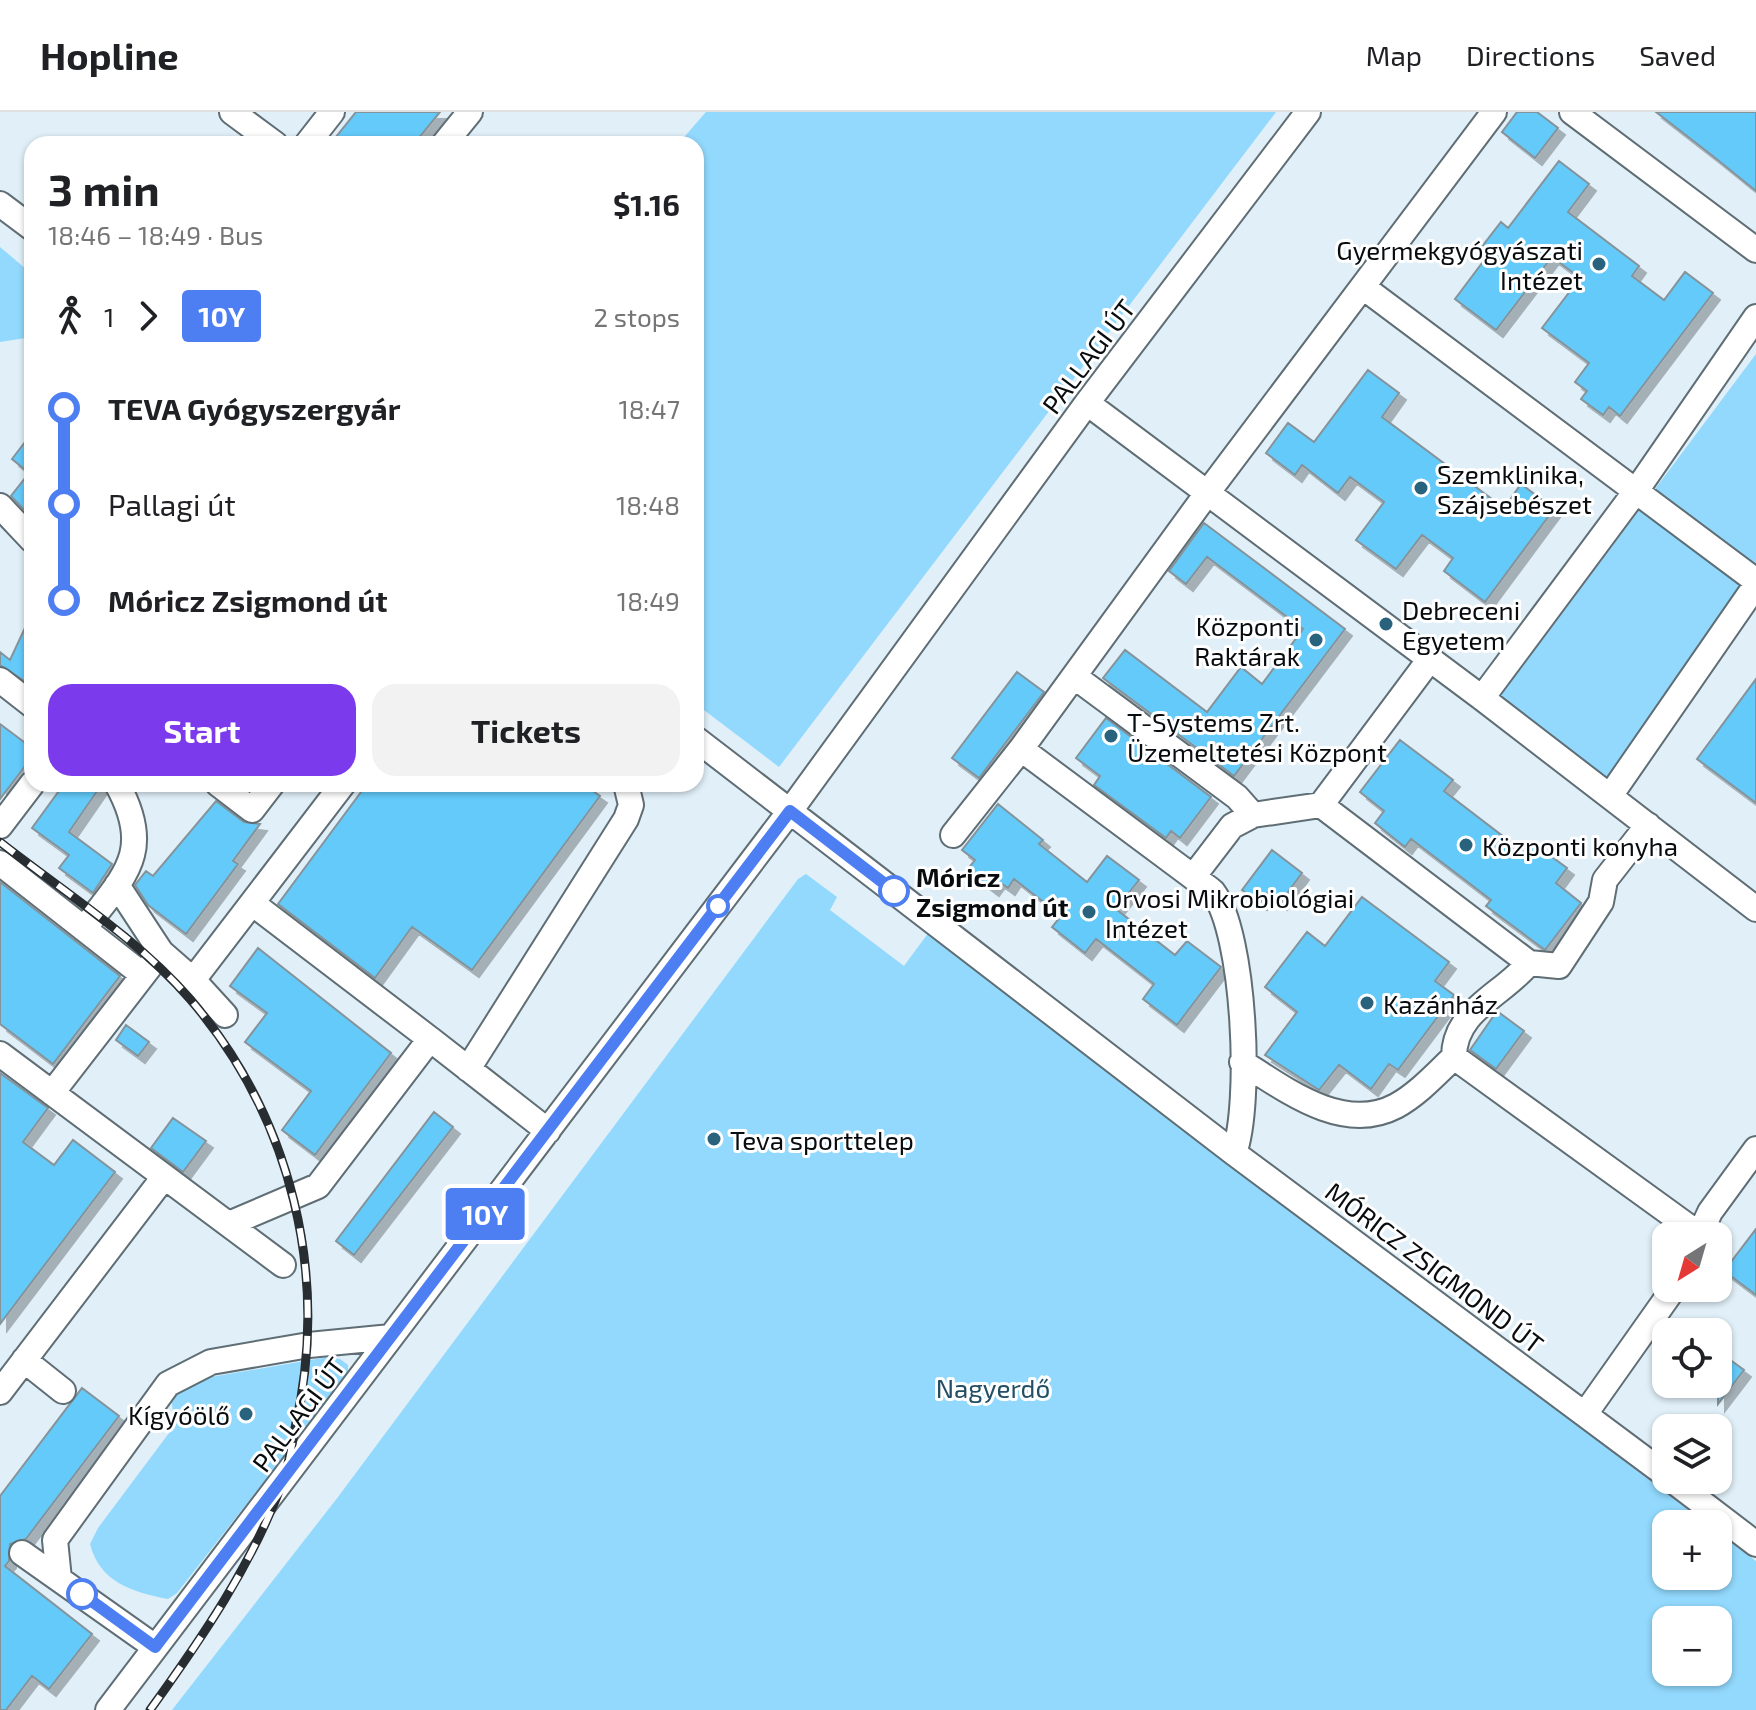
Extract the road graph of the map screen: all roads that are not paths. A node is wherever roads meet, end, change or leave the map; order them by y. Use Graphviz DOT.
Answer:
graph roads {
  1 [pos="232,112"];
  2 [pos="332,112"];
  3 [pos="470,112"];
  4 [pos="1308,112"];
  5 [pos="1494,112"];
  6 [pos="1572,112"];
  7 [pos="264,136"];
  8 [pos="317,136"];
  9 [pos="450,136"];
  10 [pos="0,204"];
  11 [pos="24,222"];
  12 [pos="1756,250"];
  13 [pos="1363,287"];
  14 [pos="1756,317"];
  15 [pos="1087,403"];
  16 [pos="1636,491"];
  17 [pos="1208,492"];
  18 [pos="0,506"];
  19 [pos="24,532"];
  20 [pos="1756,583"];
  21 [pos="1430,659"];
  22 [pos="1075,677"];
  23 [pos="0,680"];
  24 [pos="1482,698"];
  25 [pos="24,699"];
  26 [pos="704,745"];
  27 [pos="1021,749"];
  28 [pos="26,792"];
  29 [pos="120,792"];
  30 [pos="228,792"];
  31 [pos="266,792"];
  32 [pos="337,792"];
  33 [pos="628,792"];
  34 [pos="1610,796"];
  35 [pos="1321,805"];
  36 [pos="790,811"];
  37 [pos="1253,815"];
  38 [pos="1648,825"];
  39 [pos="0,826"];
  40 [pos="953,835"];
  41 [pos="0,863"];
  42 [pos="1193,877"];
  43 [pos="117,885"];
  44 [pos="252,903"];
  45 [pos="1756,909"];
  46 [pos="84,929"];
  47 [pos="161,952"];
  48 [pos="1529,963"];
  49 [pos="143,975"];
  50 [pos="193,980"];
  51 [pos="225,1015"];
  52 [pos="430,1039"];
  53 [pos="0,1054"];
  54 [pos="1454,1057"];
  55 [pos="1242,1062"];
  56 [pos="468,1069"];
  57 [pos="52,1093"];
  58 [pos="548,1131"];
  59 [pos="1756,1149"];
  60 [pos="1234,1153"];
  61 [pos="164,1177"];
  62 [pos="1681,1222"];
  63 [pos="1706,1222"];
  64 [pos="229,1224"];
  65 [pos="283,1265"];
  66 [pos="1664,1302"];
  67 [pos="391,1337"];
  68 [pos="24,1360"];
  69 [pos="63,1391"];
  70 [pos="0,1392"];
  71 [pos="1585,1414"];
  72 [pos="1652,1464"];
  73 [pos="1690,1494"];
  74 [pos="1756,1544"];
  75 [pos="22,1553"];
  76 [pos="59,1579"];
  77 [pos="155,1647"];
  78 [pos="108,1710"];
  1 -- 7 [label="street"];
  2 -- 8 [label="street"];
  3 -- 9 [label="street"];
  4 -- 15 [label="street, PALLAGI ÚT"];
  5 -- 13 [label="street"];
  6 -- 12 [label="street"];
  10 -- 11 [label="street"];
  13 -- 16 [label="street"];
  13 -- 17 [label="street"];
  14 -- 16 [label="street"];
  15 -- 17 [label="street"];
  15 -- 36 [label="street, PALLAGI ÚT"];
  16 -- 20 [label="street"];
  16 -- 24 [label="street"];
  17 -- 21 [label="street"];
  17 -- 22 [label="street"];
  18 -- 19 [label="street"];
  20 -- 34 [label="street"];
  21 -- 24 [label="street"];
  21 -- 35 [label="street"];
  22 -- 27 [label="street"];
  22 -- 37 [label="street"];
  23 -- 25 [label="street"];
  24 -- 34 [label="street"];
  26 -- 36 [label="street, MÓRICZ ZSIGMOND ÚT"];
  27 -- 40 [label="street"];
  27 -- 42 [label="street"];
  28 -- 39 [label="street"];
  29 -- 43 [label="street"];
  30 -- 31 [label="street"];
  32 -- 44 [label="street"];
  33 -- 56 [label="street"];
  34 -- 38 [label="street"];
  35 -- 37 [label="street"];
  35 -- 48 [label="street"];
  36 -- 58 [label="street, PALLAGI ÚT"];
  36 -- 60 [label="street, MÓRICZ ZSIGMOND ÚT"];
  37 -- 42 [label="street"];
  38 -- 45 [label="street"];
  38 -- 48 [label="street"];
  41 -- 46 [label="street"];
  42 -- 55 [label="street"];
  43 -- 46 [label="street"];
  43 -- 47 [label="street"];
  44 -- 50 [label="street"];
  44 -- 52 [label="street"];
  46 -- 49 [label="street"];
  47 -- 49 [label="street"];
  47 -- 50 [label="street"];
  48 -- 54 [label="street"];
  49 -- 57 [label="street"];
  50 -- 51 [label="street"];
  52 -- 56 [label="street"];
  52 -- 64 [label="street"];
  53 -- 57 [label="street"];
  54 -- 55 [label="street"];
  54 -- 62 [label="street"];
  55 -- 60 [label="street"];
  56 -- 58 [label="street"];
  57 -- 61 [label="street"];
  58 -- 67 [label="street, PALLAGI ÚT"];
  59 -- 63 [label="street"];
  60 -- 71 [label="street, MÓRICZ ZSIGMOND ÚT"];
  61 -- 64 [label="street"];
  61 -- 68 [label="street"];
  64 -- 65 [label="street"];
  66 -- 71 [label="street"];
  67 -- 76 [label="street"];
  67 -- 77 [label="street, PALLAGI ÚT"];
  68 -- 69 [label="street"];
  68 -- 70 [label="street"];
  71 -- 72 [label="street, MÓRICZ ZSIGMOND ÚT"];
  73 -- 74 [label="street"];
  75 -- 76 [label="street"];
  76 -- 77 [label="street"];
  77 -- 78 [label="street, PALLAGI ÚT"];
}
